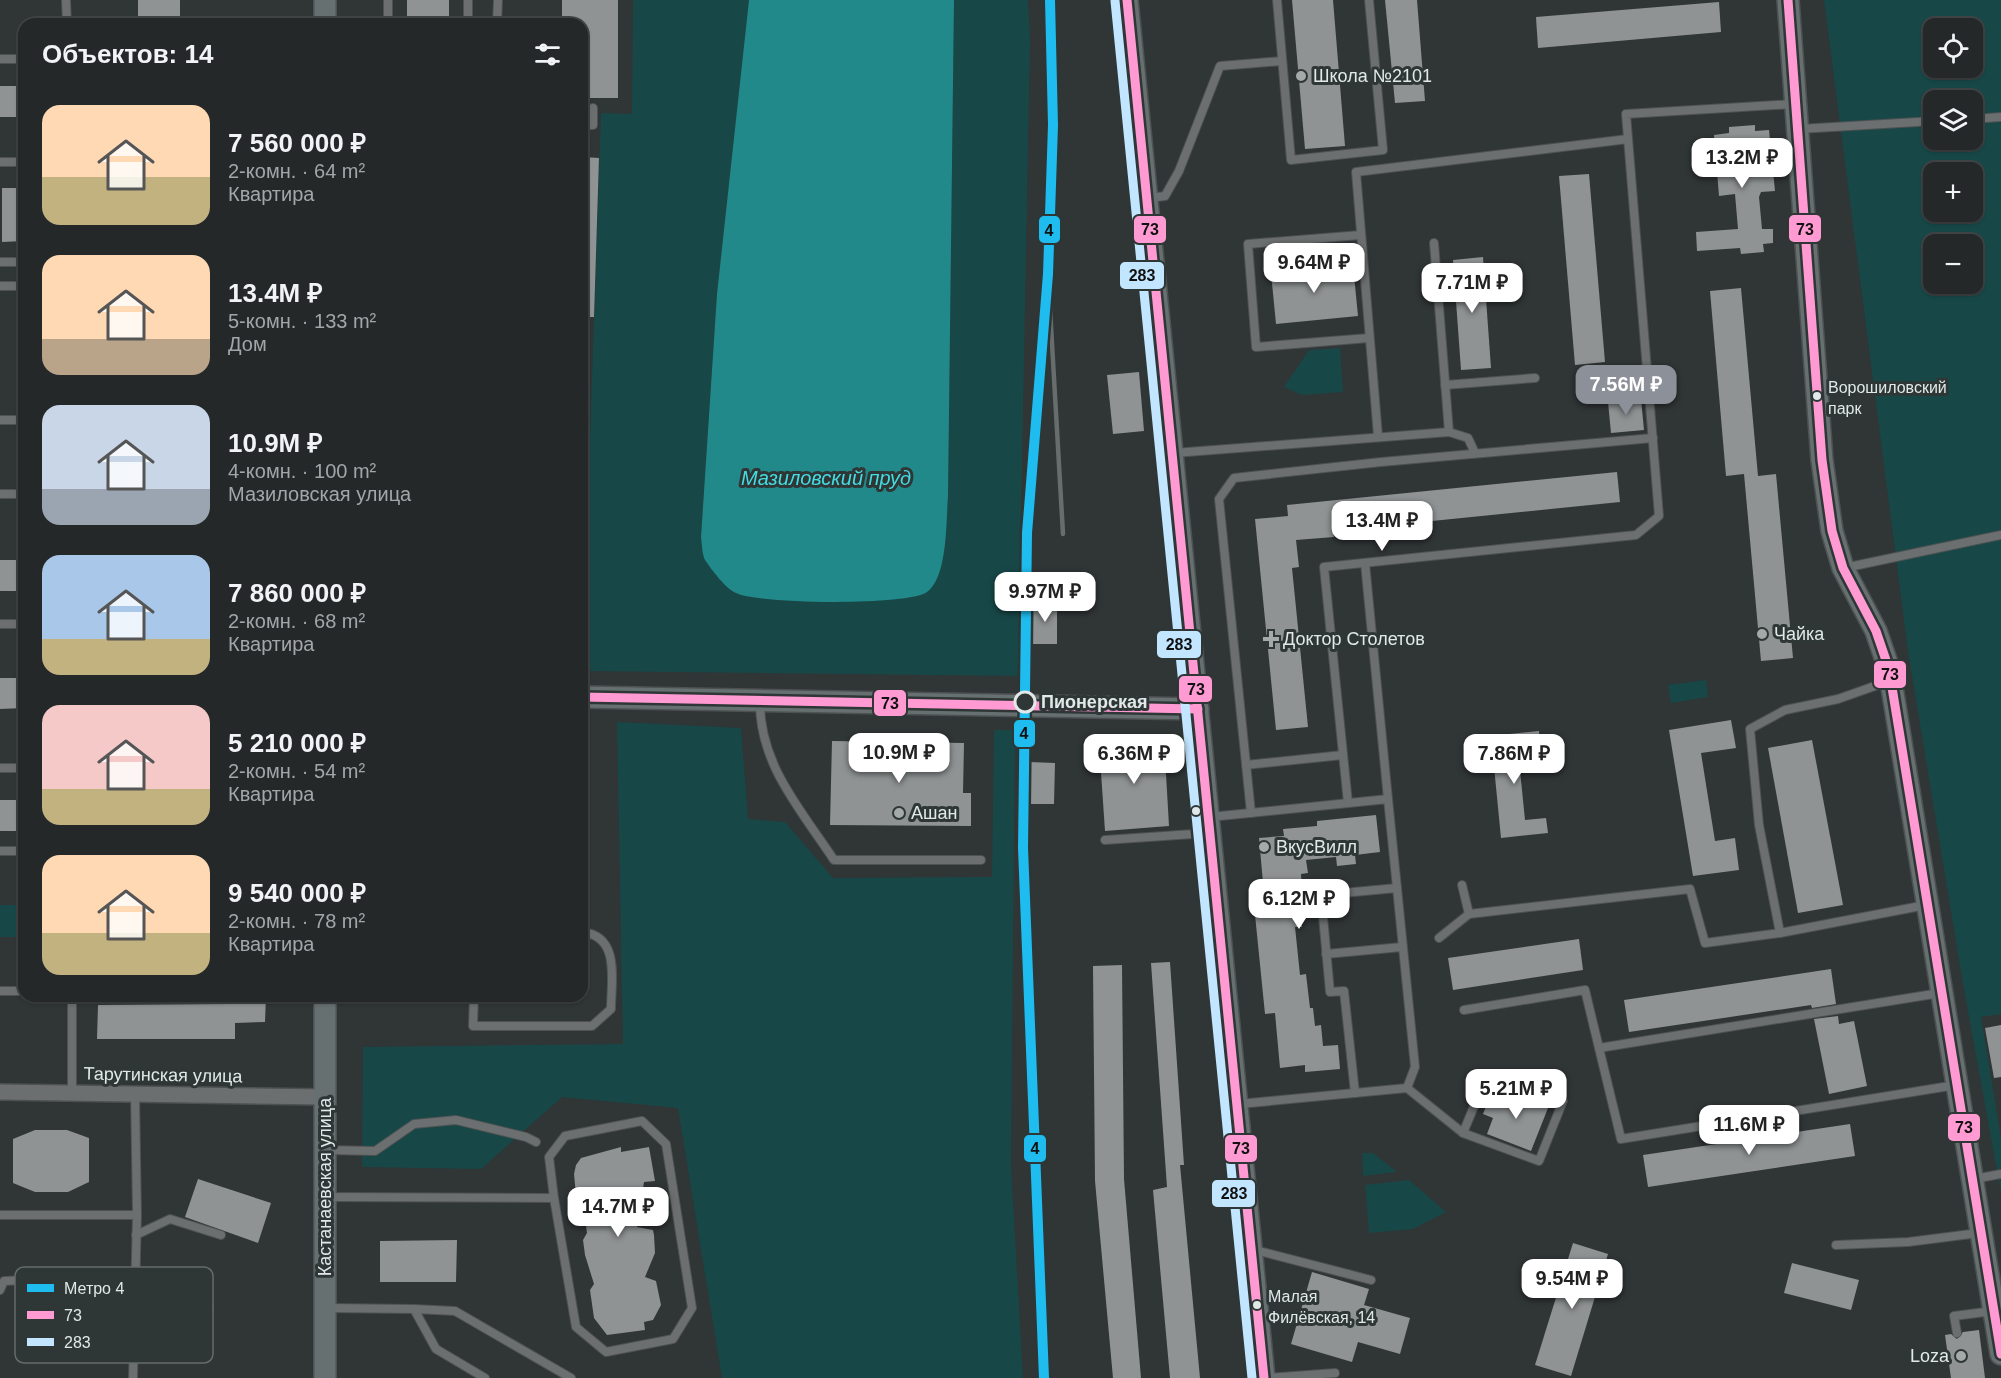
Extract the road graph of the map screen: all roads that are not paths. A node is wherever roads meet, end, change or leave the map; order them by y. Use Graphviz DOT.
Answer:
graph roads {
  1 [pos="66,0"];
  2 [pos="325,0"];
  3 [pos="388,0"];
  4 [pos="468,0"];
  5 [pos="498,0"];
  6 [pos="1127,0"];
  7 [pos="1277,0"];
  8 [pos="1369,0"];
  9 [pos="1788,0"];
  10 [pos="67,18"];
  11 [pos="325,18"];
  12 [pos="388,18"];
  13 [pos="468,18"];
  14 [pos="497,18"];
  15 [pos="0,59"];
  16 [pos="18,59"];
  17 [pos="1282,61"];
  18 [pos="1794,104"];
  19 [pos="593,108"];
  20 [pos="2001,117"];
  21 [pos="1983,118"];
  22 [pos="1923,122"];
  23 [pos="588,125"];
  24 [pos="1797,129"];
  25 [pos="1628,139"];
  26 [pos="0,162"];
  27 [pos="18,162"];
  28 [pos="1148,198"];
  29 [pos="1361,235"];
  30 [pos="1434,243"];
  31 [pos="0,262"];
  32 [pos="18,262"];
  33 [pos="0,286"];
  34 [pos="18,286"];
  35 [pos="1369,338"];
  36 [pos="1535,378"];
  37 [pos="1445,385"];
  38 [pos="0,420"];
  39 [pos="18,420"];
  40 [pos="1449,432"];
  41 [pos="1378,436"];
  42 [pos="1653,438"];
  43 [pos="1173,453"];
  44 [pos="1475,453"];
  45 [pos="0,494"];
  46 [pos="18,494"];
  47 [pos="2001,535"];
  48 [pos="1365,563"];
  49 [pos="1843,568"];
  50 [pos="0,624"];
  51 [pos="18,624"];
  52 [pos="1891,681"];
  53 [pos="588,697"];
  54 [pos="760,700"];
  55 [pos="1198,709"];
  56 [pos="1343,755"];
  57 [pos="1246,765"];
  58 [pos="0,768"];
  59 [pos="18,768"];
  60 [pos="1388,799"];
  61 [pos="1348,803"];
  62 [pos="1251,813"];
  63 [pos="1210,825"];
  64 [pos="1105,840"];
  65 [pos="0,851"];
  66 [pos="18,851"];
  67 [pos="981,860"];
  68 [pos="1462,885"];
  69 [pos="1397,888"];
  70 [pos="1927,904"];
  71 [pos="1469,914"];
  72 [pos="588,933"];
  73 [pos="1780,933"];
  74 [pos="1439,938"];
  75 [pos="1402,947"];
  76 [pos="1326,954"];
  77 [pos="0,992"];
  78 [pos="18,992"];
  79 [pos="1942,992"];
  80 [pos="72,1002"];
  81 [pos="325,1002"];
  82 [pos="474,1002"];
  83 [pos="1464,1010"];
  84 [pos="1599,1048"];
  85 [pos="1957,1085"];
  86 [pos="1407,1088"];
  87 [pos="0,1092"];
  88 [pos="72,1093"];
  89 [pos="1355,1093"];
  90 [pos="135,1094"];
  91 [pos="325,1097"];
  92 [pos="1239,1104"];
  93 [pos="1464,1133"];
  94 [pos="536,1142"];
  95 [pos="325,1150"];
  96 [pos="2001,1174"];
  97 [pos="1972,1179"];
  98 [pos="325,1197"];
  99 [pos="554,1197"];
  100 [pos="0,1215"];
  101 [pos="137,1215"];
  102 [pos="1981,1233"];
  103 [pos="136,1235"];
  104 [pos="221,1235"];
  105 [pos="1836,1245"];
  106 [pos="1253,1252"];
  107 [pos="136,1267"];
  108 [pos="15,1280"];
  109 [pos="1371,1281"];
  110 [pos="0,1290"];
  111 [pos="325,1308"];
  112 [pos="414,1309"];
  113 [pos="1994,1310"];
  114 [pos="1957,1333"];
  115 [pos="2001,1354"];
  116 [pos="133,1363"];
  117 [pos="1335,1373"];
  118 [pos="133,1378"];
  119 [pos="325,1378"];
  120 [pos="485,1378"];
  121 [pos="571,1378"];
  122 [pos="1265,1378"];
  1 -- 10 [label="lane"];
  2 -- 11 [label="street"];
  3 -- 12 [label="lane"];
  4 -- 13 [label="lane"];
  5 -- 14 [label="lane"];
  6 -- 28 [label="street"];
  7 -- 17 [label="lane"];
  8 -- 17 [label="lane"];
  9 -- 18 [label="street"];
  15 -- 16 [label="lane"];
  17 -- 28 [label="lane"];
  18 -- 24 [label="street"];
  18 -- 25 [label="lane"];
  19 -- 23 [label="lane"];
  20 -- 21 [label="lane"];
  22 -- 24 [label="lane"];
  24 -- 49 [label="street"];
  25 -- 29 [label="lane"];
  25 -- 42 [label="lane"];
  26 -- 27 [label="lane"];
  28 -- 43 [label="street"];
  29 -- 35 [label="lane"];
  29 -- 35 [label="lane"];
  30 -- 37 [label="lane"];
  31 -- 32 [label="lane"];
  33 -- 34 [label="lane"];
  35 -- 41 [label="lane"];
  36 -- 37 [label="lane"];
  37 -- 40 [label="lane"];
  38 -- 39 [label="lane"];
  40 -- 41 [label="lane"];
  40 -- 44 [label="lane"];
  41 -- 43 [label="lane"];
  42 -- 44 [label="lane"];
  42 -- 48 [label="lane"];
  43 -- 55 [label="street"];
  44 -- 57 [label="lane"];
  45 -- 46 [label="lane"];
  47 -- 49 [label="lane"];
  48 -- 56 [label="lane"];
  48 -- 60 [label="lane"];
  49 -- 52 [label="street"];
  50 -- 51 [label="lane"];
  52 -- 70 [label="street"];
  52 -- 73 [label="lane"];
  53 -- 54 [label="street"];
  54 -- 55 [label="street"];
  54 -- 67 [label="lane"];
  55 -- 63 [label="street"];
  56 -- 57 [label="lane"];
  56 -- 61 [label="lane"];
  57 -- 62 [label="lane"];
  58 -- 59 [label="lane"];
  60 -- 61 [label="lane"];
  60 -- 69 [label="lane"];
  61 -- 62 [label="lane"];
  62 -- 63 [label="lane"];
  63 -- 64 [label="lane"];
  63 -- 92 [label="street"];
  65 -- 66 [label="lane"];
  68 -- 71 [label="lane"];
  69 -- 75 [label="lane"];
  69 -- 76 [label="lane"];
  70 -- 73 [label="lane"];
  70 -- 79 [label="street"];
  71 -- 73 [label="lane"];
  71 -- 74 [label="lane"];
  72 -- 82 [label="lane"];
  75 -- 76 [label="lane"];
  75 -- 86 [label="lane"];
  76 -- 89 [label="lane"];
  77 -- 78 [label="lane"];
  79 -- 84 [label="lane"];
  79 -- 85 [label="street"];
  80 -- 88 [label="lane"];
  81 -- 91 [label="street, Кастанаевская улица"];
  83 -- 84 [label="lane"];
  84 -- 85 [label="lane"];
  85 -- 97 [label="street"];
  86 -- 89 [label="lane"];
  86 -- 93 [label="lane"];
  87 -- 88 [label="street, Тарутинская улица"];
  88 -- 90 [label="street, Тарутинская улица"];
  89 -- 92 [label="lane"];
  90 -- 91 [label="street, Тарутинская улица"];
  90 -- 101 [label="lane"];
  91 -- 95 [label="street, Кастанаевская улица"];
  92 -- 106 [label="street"];
  93 -- 93 [label="lane"];
  94 -- 95 [label="lane"];
  95 -- 98 [label="street, Кастанаевская улица"];
  96 -- 97 [label="lane"];
  97 -- 102 [label="street"];
  98 -- 99 [label="lane"];
  98 -- 111 [label="street, Кастанаевская улица"];
  99 -- 99 [label="lane"];
  100 -- 101 [label="lane"];
  101 -- 103 [label="lane"];
  102 -- 105 [label="lane"];
  102 -- 113 [label="street"];
  103 -- 104 [label="lane"];
  103 -- 107 [label="lane"];
  106 -- 109 [label="lane"];
  106 -- 122 [label="street"];
  108 -- 110 [label="lane"];
  111 -- 112 [label="lane"];
  111 -- 119 [label="street, Кастанаевская улица"];
  112 -- 120 [label="lane"];
  112 -- 121 [label="lane"];
  113 -- 114 [label="lane"];
  113 -- 115 [label="street"];
  116 -- 118 [label="lane"];
  117 -- 122 [label="lane"];
}
